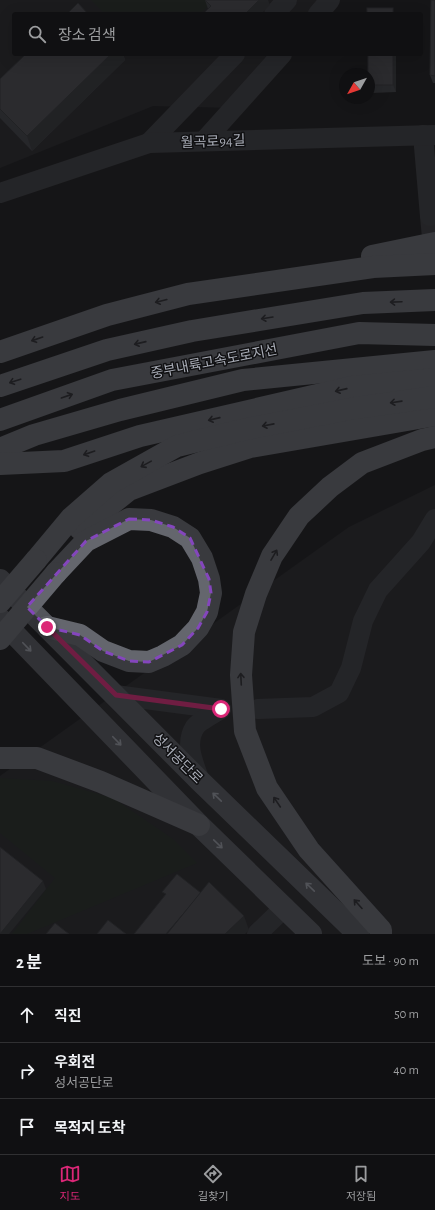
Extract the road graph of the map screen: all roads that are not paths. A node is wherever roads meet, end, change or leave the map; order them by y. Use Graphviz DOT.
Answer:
graph roads {
  1 [pos="287,0"];
  2 [pos="330,0"];
  3 [pos="276,12"];
  4 [pos="320,12"];
  5 [pos="233,56"];
  6 [pos="280,56"];
  7 [pos="429,135"];
  8 [pos="204,142"];
  9 [pos="149,143"];
  10 [pos="0,193"];
  11 [pos="430,216"];
  12 [pos="435,243"];
  13 [pos="435,264"];
  14 [pos="188,294"];
  15 [pos="435,300"];
  16 [pos="435,335"];
  17 [pos="0,352"];
  18 [pos="435,360"];
  19 [pos="435,379"];
  20 [pos="0,386"];
  21 [pos="435,397"];
  22 [pos="435,415"];
  23 [pos="8,417"];
  24 [pos="435,437"];
  25 [pos="0,449"];
  26 [pos="0,464"];
  27 [pos="435,519"];
  28 [pos="47,566"];
  29 [pos="0,580"];
  30 [pos="0,602"];
  31 [pos="0,619"];
  32 [pos="0,624"];
  33 [pos="47,627"];
  34 [pos="0,639"];
  35 [pos="116,695"];
  36 [pos="258,709"];
  37 [pos="0,758"];
  38 [pos="200,781"];
  39 [pos="199,825"];
  40 [pos="285,907"];
  41 [pos="257,934"];
  42 [pos="311,934"];
  43 [pos="358,934"];
  44 [pos="381,934"];
  1 -- 3 [label="street"];
  2 -- 4 [label="street"];
  5 -- 9 [label="street"];
  6 -- 8 [label="street"];
  7 -- 8 [label="street, 월곡로94길"];
  7 -- 11 [label="street"];
  8 -- 9 [label="street, 월곡로94길"];
  9 -- 10 [label="street, 월곡로94길"];
  12 -- 14 [label="highway"];
  13 -- 14 [label="highway"];
  14 -- 17 [label="highway, one-way"];
  15 -- 20 [label="highway, one-way"];
  23 -- 16 [label="highway, 중부내륙고속도로지선, one-way"];
  18 -- 25 [label="highway"];
  19 -- 26 [label="highway, one-way"];
  21 -- 28 [label="highway, one-way"];
  22 -- 28 [label="highway"];
  44 -- 24 [label="highway, one-way"];
  27 -- 36 [label="street"];
  28 -- 30 [label="highway, bridge"];
  28 -- 32 [label="highway"];
  28 -- 33 [label="highway"];
  28 -- 34 [label="highway, bridge"];
  29 -- 33 [label="main road, 성서공단로"];
  31 -- 39 [label="main road, one-way"];
  33 -- 35 [label="main road, 성서공단로"];
  35 -- 38 [label="main road, 성서공단로"];
  35 -- 38 [label="street"];
  37 -- 39 [label="highway"];
  43 -- 38 [label="main road, 성서공단로, one-way"];
  39 -- 40 [label="main road, one-way"];
  40 -- 41 [label="street"];
  40 -- 42 [label="main road"];
}
